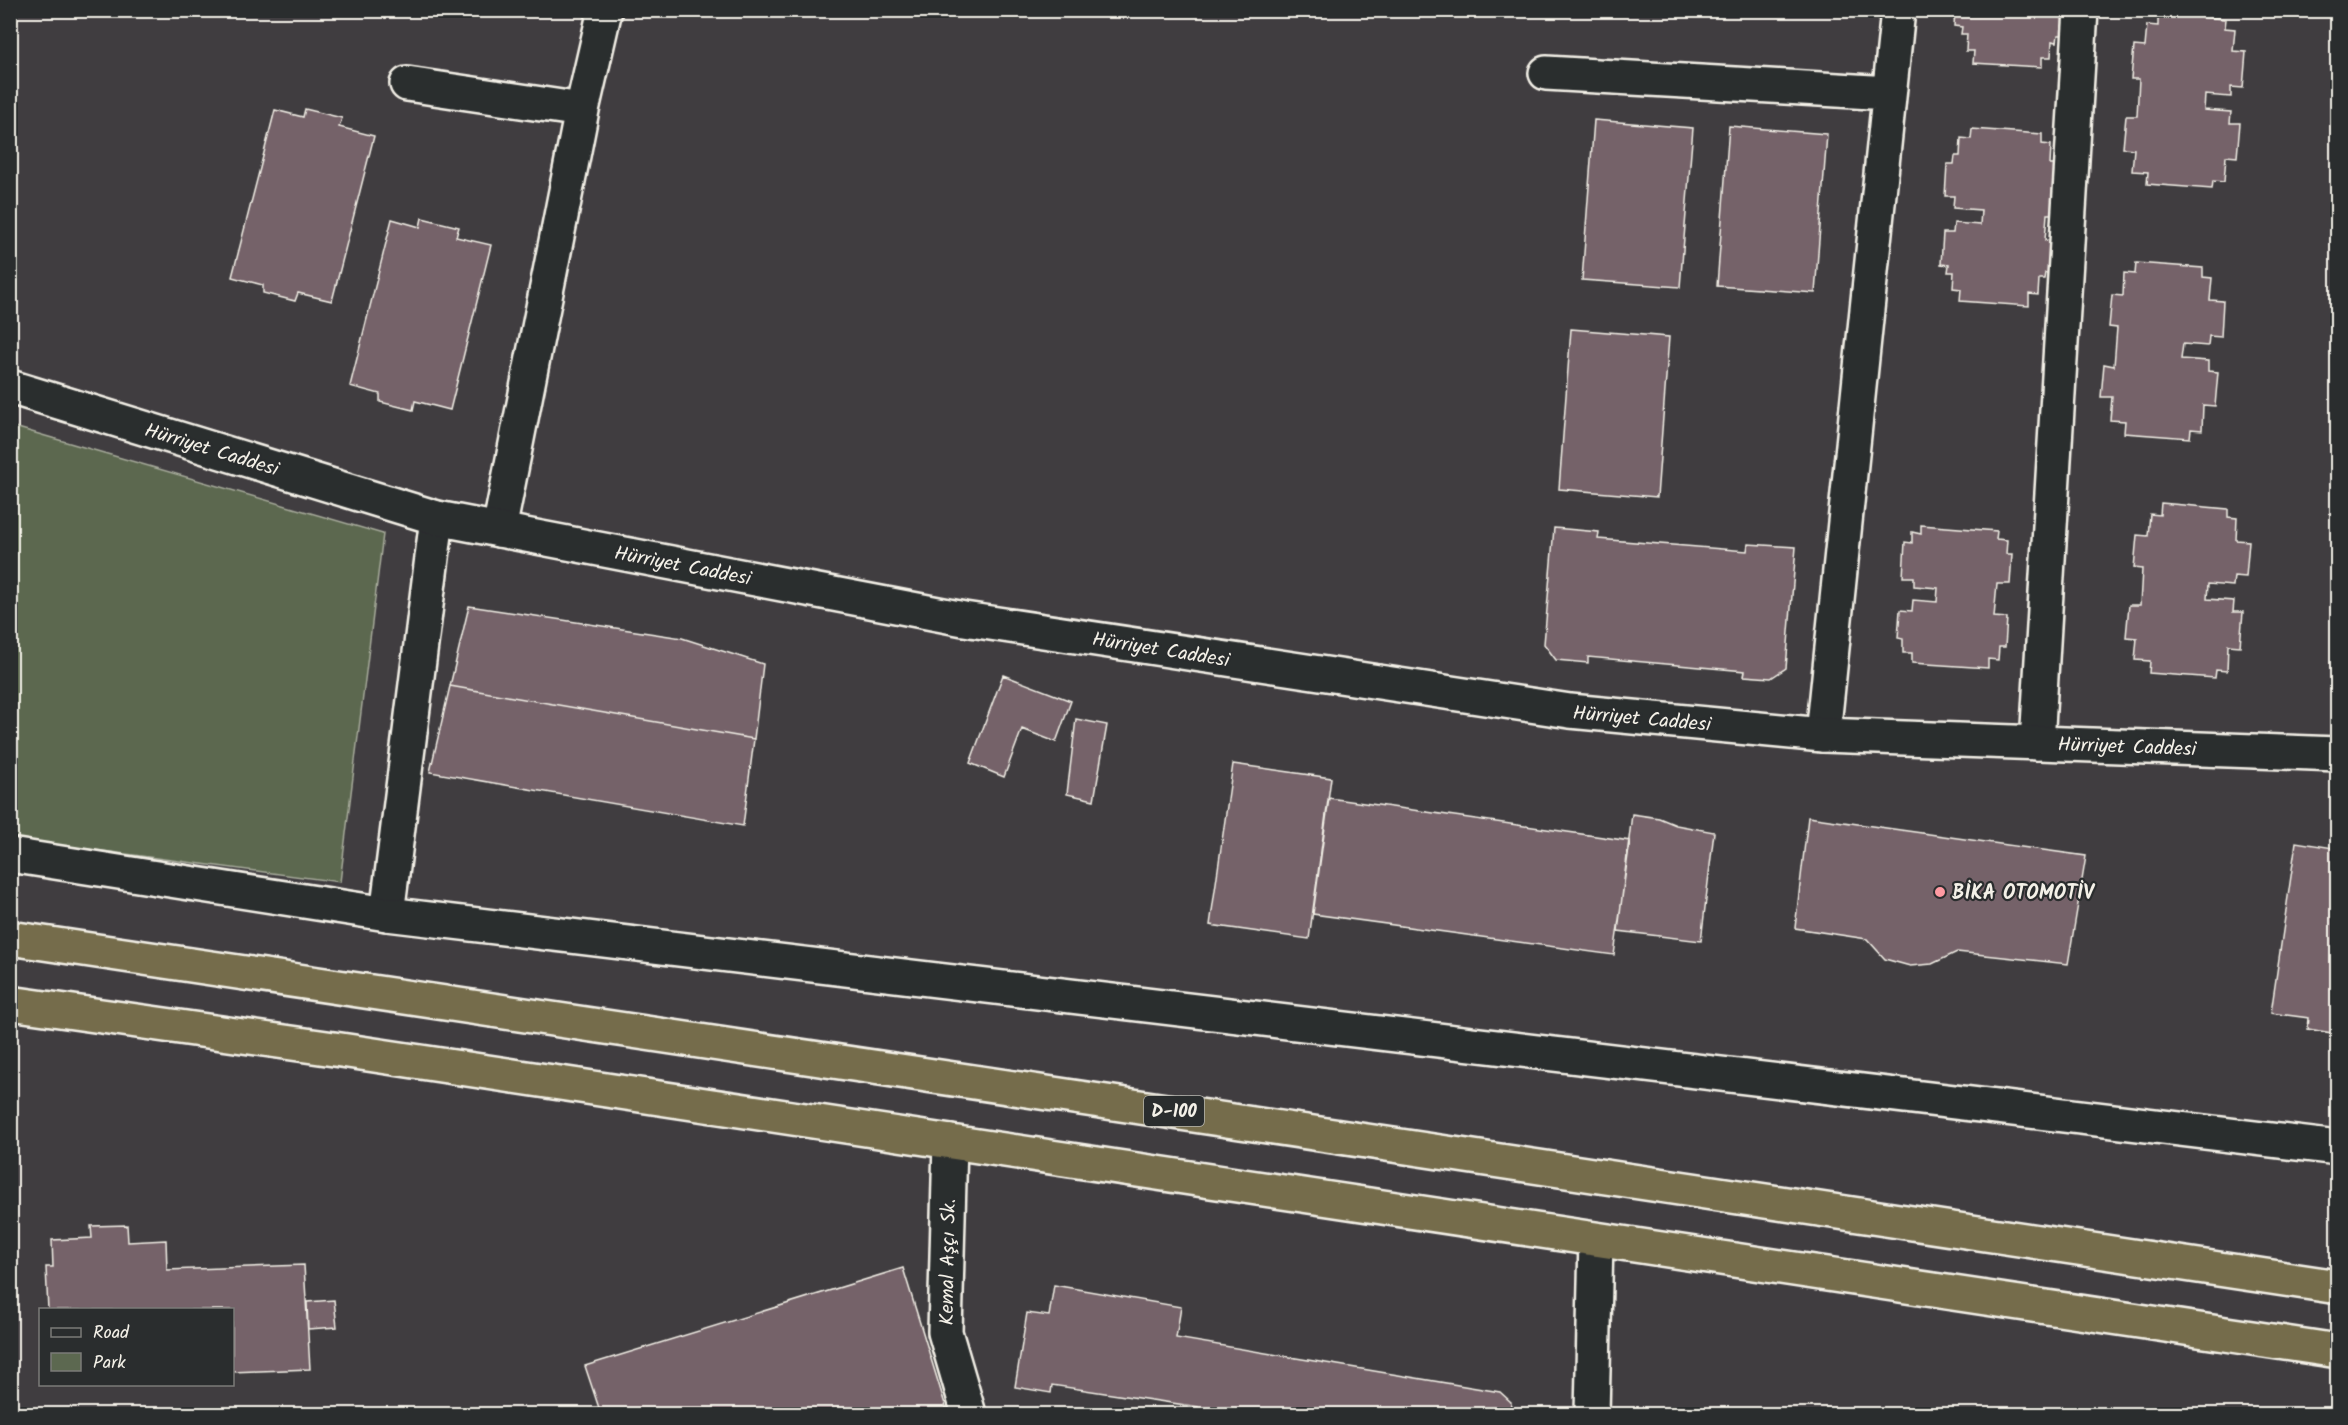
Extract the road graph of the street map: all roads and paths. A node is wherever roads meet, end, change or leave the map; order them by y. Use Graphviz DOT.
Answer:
graph roads {
  1 [pos="605,10"];
  2 [pos="1898,10"];
  3 [pos="2081,10"];
  4 [pos="1546,73"];
  5 [pos="407,84"];
  6 [pos="1889,93"];
  7 [pos="582,111"];
  8 [pos="10,387"];
  9 [pos="437,518"];
  10 [pos="499,530"];
  11 [pos="1823,735"];
  12 [pos="2037,743"];
  13 [pos="2337,754"];
  14 [pos="10,855"];
  15 [pos="387,914"];
  16 [pos="10,938"];
  17 [pos="10,1003"];
  18 [pos="950,1142"];
  19 [pos="2337,1148"];
  20 [pos="1596,1240"];
  21 [pos="2337,1287"];
  22 [pos="2337,1351"];
  23 [pos="969,1414"];
  24 [pos="1593,1414"];
  1 -- 7 [label="main road"];
  2 -- 6 [label="main road"];
  3 -- 12 [label="main road"];
  4 -- 6 [label="main road"];
  5 -- 7 [label="main road"];
  6 -- 11 [label="main road"];
  7 -- 10 [label="main road"];
  8 -- 9 [label="main road, Hürriyet Caddesi"];
  9 -- 10 [label="main road, Hürriyet Caddesi"];
  9 -- 15 [label="main road"];
  10 -- 11 [label="main road, Hürriyet Caddesi"];
  11 -- 12 [label="main road, Hürriyet Caddesi"];
  12 -- 13 [label="main road, Hürriyet Caddesi"];
  14 -- 15 [label="main road"];
  15 -- 19 [label="main road"];
  16 -- 21 [label="highway, D-100"];
  17 -- 18 [label="highway"];
  18 -- 20 [label="highway"];
  18 -- 23 [label="main road, Kemal Aşçı Sk."];
  20 -- 22 [label="highway"];
  20 -- 24 [label="main road"];
}
